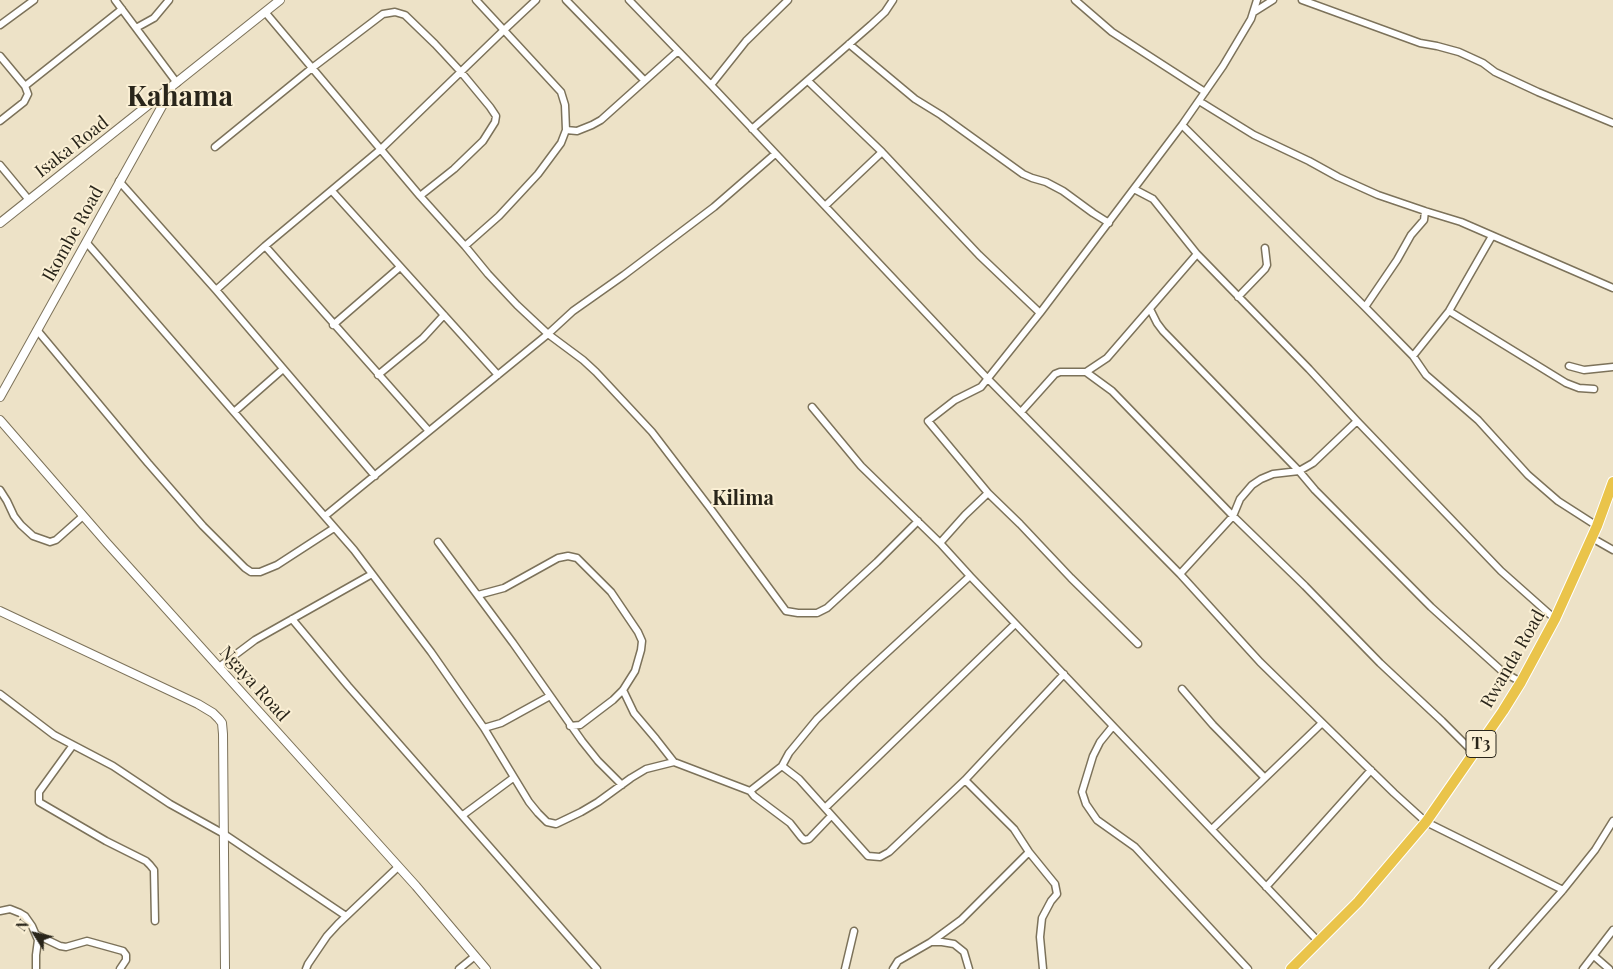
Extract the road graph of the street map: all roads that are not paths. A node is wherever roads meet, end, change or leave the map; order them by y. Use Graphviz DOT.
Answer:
graph roads {
  1 [pos="34,0"];
  2 [pos="115,0"];
  3 [pos="169,0"];
  4 [pos="280,0"];
  5 [pos="476,0"];
  6 [pos="536,0"];
  7 [pos="566,0"];
  8 [pos="788,0"];
  9 [pos="893,0"];
  10 [pos="1076,0"];
  11 [pos="1257,0"];
  12 [pos="1273,0"];
  13 [pos="1302,0"];
  14 [pos="631,1"];
  15 [pos="122,9"];
  16 [pos="265,12"];
  17 [pos="1254,12"];
  18 [pos="0,25"];
  19 [pos="136,28"];
  20 [pos="504,30"];
  21 [pos="849,44"];
  22 [pos="678,51"];
  23 [pos="0,56"];
  24 [pos="312,68"];
  25 [pos="461,72"];
  26 [pos="644,80"];
  27 [pos="808,81"];
  28 [pos="175,85"];
  29 [pos="712,85"];
  30 [pos="25,86"];
  31 [pos="1205,92"];
  32 [pos="1199,101"];
  33 [pos="0,121"];
  34 [pos="1613,123"];
  35 [pos="1182,125"];
  36 [pos="752,129"];
  37 [pos="566,130"];
  38 [pos="215,147"];
  39 [pos="381,149"];
  40 [pos="882,152"];
  41 [pos="776,154"];
  42 [pos="0,165"];
  43 [pos="119,181"];
  44 [pos="1134,188"];
  45 [pos="332,191"];
  46 [pos="420,196"];
  47 [pos="29,200"];
  48 [pos="826,206"];
  49 [pos="1425,211"];
  50 [pos="0,223"];
  51 [pos="1109,223"];
  52 [pos="1492,236"];
  53 [pos="86,242"];
  54 [pos="265,246"];
  55 [pos="465,246"];
  56 [pos="1265,248"];
  57 [pos="1197,254"];
  58 [pos="400,267"];
  59 [pos="1613,288"];
  60 [pos="216,290"];
  61 [pos="1238,297"];
  62 [pos="1366,307"];
  63 [pos="1150,309"];
  64 [pos="1449,311"];
  65 [pos="1040,314"];
  66 [pos="444,315"];
  67 [pos="333,325"];
  68 [pos="37,330"];
  69 [pos="548,334"];
  70 [pos="1413,356"];
  71 [pos="1569,366"];
  72 [pos="1613,367"];
  73 [pos="283,369"];
  74 [pos="1086,372"];
  75 [pos="378,374"];
  76 [pos="498,375"];
  77 [pos="988,379"];
  78 [pos="1594,389"];
  79 [pos="0,397"];
  80 [pos="812,407"];
  81 [pos="234,412"];
  82 [pos="1021,412"];
  83 [pos="0,420"];
  84 [pos="1357,421"];
  85 [pos="428,430"];
  86 [pos="1299,471"];
  87 [pos="374,476"];
  88 [pos="1613,482"];
  89 [pos="0,490"];
  90 [pos="988,493"];
  91 [pos="83,516"];
  92 [pos="325,516"];
  93 [pos="1233,516"];
  94 [pos="918,521"];
  95 [pos="1597,526"];
  96 [pos="334,528"];
  97 [pos="1592,538"];
  98 [pos="438,542"];
  99 [pos="940,543"];
  100 [pos="1613,550"];
  101 [pos="372,574"];
  102 [pos="1180,574"];
  103 [pos="970,576"];
  104 [pos="478,595"];
  105 [pos="0,611"];
  106 [pos="292,619"];
  107 [pos="1555,620"];
  108 [pos="1015,624"];
  109 [pos="1138,644"];
  110 [pos="219,667"];
  111 [pos="1064,674"];
  112 [pos="1521,682"];
  113 [pos="1182,689"];
  114 [pos="623,690"];
  115 [pos="0,694"];
  116 [pos="550,696"];
  117 [pos="1322,724"];
  118 [pos="570,726"];
  119 [pos="1113,726"];
  120 [pos="484,728"];
  121 [pos="73,745"];
  122 [pos="1474,754"];
  123 [pos="674,762"];
  124 [pos="782,766"];
  125 [pos="1371,770"];
  126 [pos="513,778"];
  127 [pos="1265,778"];
  128 [pos="965,780"];
  129 [pos="622,785"];
  130 [pos="750,791"];
  131 [pos="825,808"];
  132 [pos="463,815"];
  133 [pos="831,816"];
  134 [pos="1613,821"];
  135 [pos="1426,822"];
  136 [pos="1212,829"];
  137 [pos="224,834"];
  138 [pos="1029,852"];
  139 [pos="398,867"];
  140 [pos="1266,887"];
  141 [pos="1563,890"];
  142 [pos="0,911"];
  143 [pos="346,916"];
  144 [pos="155,921"];
  145 [pos="1613,930"];
  146 [pos="854,931"];
  147 [pos="37,935"];
  148 [pos="1318,941"];
  149 [pos="930,942"];
  150 [pos="475,956"];
  151 [pos="1594,956"];
  152 [pos="36,969"];
  153 [pos="120,969"];
  154 [pos="225,969"];
  155 [pos="306,969"];
  156 [pos="459,969"];
  157 [pos="486,969"];
  158 [pos="597,969"];
  159 [pos="845,969"];
  160 [pos="893,969"];
  161 [pos="969,969"];
  162 [pos="1043,969"];
  163 [pos="1248,969"];
  164 [pos="1291,969"];
  165 [pos="1493,969"];
  166 [pos="1583,969"];
  167 [pos="1609,969"];
  1 -- 18 [label="street"];
  2 -- 15 [label="street"];
  3 -- 19 [label="street"];
  4 -- 16 [label="street, Isaka Road"];
  5 -- 20 [label="street"];
  6 -- 20 [label="street"];
  7 -- 26 [label="street"];
  8 -- 29 [label="street"];
  9 -- 21 [label="street"];
  10 -- 31 [label="street"];
  11 -- 17 [label="street"];
  12 -- 17 [label="street"];
  13 -- 34 [label="street"];
  14 -- 22 [label="street"];
  15 -- 19 [label="street"];
  15 -- 30 [label="street"];
  16 -- 24 [label="street"];
  16 -- 28 [label="street, Isaka Road"];
  17 -- 31 [label="street"];
  19 -- 28 [label="street"];
  20 -- 25 [label="street"];
  20 -- 37 [label="street"];
  21 -- 27 [label="street"];
  21 -- 51 [label="street"];
  22 -- 26 [label="street"];
  22 -- 29 [label="street"];
  23 -- 30 [label="street"];
  24 -- 25 [label="street"];
  24 -- 38 [label="street"];
  24 -- 39 [label="street"];
  25 -- 39 [label="street"];
  25 -- 46 [label="street"];
  26 -- 37 [label="street"];
  27 -- 36 [label="street"];
  27 -- 40 [label="street"];
  28 -- 43 [label="street, Ikombe Road"];
  28 -- 47 [label="street, Isaka Road"];
  29 -- 36 [label="street"];
  30 -- 33 [label="street"];
  31 -- 32 [label="street"];
  32 -- 35 [label="street"];
  32 -- 49 [label="street"];
  35 -- 44 [label="street"];
  35 -- 62 [label="street"];
  36 -- 41 [label="street"];
  37 -- 55 [label="street"];
  39 -- 45 [label="street"];
  39 -- 46 [label="street"];
  40 -- 48 [label="street"];
  40 -- 65 [label="street"];
  41 -- 48 [label="street"];
  41 -- 69 [label="street"];
  42 -- 47 [label="street"];
  43 -- 53 [label="street, Ikombe Road"];
  43 -- 60 [label="street"];
  44 -- 51 [label="street"];
  44 -- 57 [label="street"];
  45 -- 54 [label="street"];
  45 -- 58 [label="street"];
  46 -- 55 [label="street"];
  47 -- 50 [label="street, Isaka Road"];
  48 -- 77 [label="street"];
  49 -- 52 [label="street"];
  49 -- 62 [label="street"];
  51 -- 65 [label="street"];
  52 -- 59 [label="street"];
  52 -- 64 [label="street"];
  53 -- 68 [label="street, Ikombe Road"];
  53 -- 81 [label="street"];
  54 -- 60 [label="street"];
  54 -- 67 [label="street"];
  55 -- 69 [label="street"];
  56 -- 61 [label="street"];
  57 -- 61 [label="street"];
  57 -- 63 [label="street"];
  58 -- 66 [label="street"];
  58 -- 67 [label="street"];
  60 -- 73 [label="street"];
  61 -- 84 [label="street"];
  62 -- 70 [label="street"];
  63 -- 74 [label="street"];
  63 -- 86 [label="street"];
  64 -- 70 [label="street"];
  64 -- 78 [label="street"];
  65 -- 77 [label="street"];
  66 -- 75 [label="street"];
  66 -- 76 [label="street"];
  67 -- 75 [label="street"];
  68 -- 79 [label="street, Ikombe Road"];
  68 -- 96 [label="street"];
  69 -- 76 [label="street"];
  69 -- 94 [label="street"];
  70 -- 95 [label="street"];
  71 -- 72 [label="street"];
  73 -- 81 [label="street"];
  73 -- 87 [label="street"];
  74 -- 82 [label="street"];
  74 -- 93 [label="street"];
  75 -- 85 [label="street"];
  76 -- 85 [label="street"];
  77 -- 82 [label="street"];
  77 -- 90 [label="street"];
  80 -- 94 [label="street"];
  81 -- 92 [label="street"];
  82 -- 102 [label="street"];
  83 -- 91 [label="street, Ngaya Road"];
  84 -- 86 [label="street"];
  84 -- 107 [label="street"];
  85 -- 87 [label="street"];
  86 -- 93 [label="street"];
  86 -- 112 [label="street"];
  87 -- 92 [label="street"];
  88 -- 95 [label="highway, Rwanda Road / T3"];
  89 -- 91 [label="street"];
  90 -- 99 [label="street"];
  90 -- 109 [label="street"];
  91 -- 110 [label="street, Ngaya Road"];
  92 -- 96 [label="street"];
  93 -- 102 [label="street"];
  93 -- 122 [label="street"];
  94 -- 99 [label="street"];
  95 -- 97 [label="highway, Rwanda Road / T3"];
  96 -- 101 [label="street"];
  97 -- 100 [label="street"];
  97 -- 107 [label="highway, Rwanda Road / T3"];
  98 -- 104 [label="street"];
  99 -- 103 [label="street"];
  101 -- 106 [label="street"];
  101 -- 120 [label="street"];
  102 -- 117 [label="street"];
  103 -- 108 [label="street"];
  103 -- 124 [label="street"];
  104 -- 114 [label="street"];
  104 -- 116 [label="street"];
  105 -- 137 [label="street"];
  106 -- 110 [label="street"];
  106 -- 132 [label="street"];
  107 -- 112 [label="highway, Rwanda Road / T3"];
  108 -- 111 [label="street"];
  108 -- 131 [label="street"];
  110 -- 139 [label="street, Ngaya Road"];
  111 -- 119 [label="street"];
  111 -- 128 [label="street"];
  112 -- 122 [label="highway, Rwanda Road / T3"];
  113 -- 127 [label="street"];
  114 -- 118 [label="street"];
  114 -- 123 [label="street"];
  115 -- 121 [label="street"];
  116 -- 118 [label="street"];
  116 -- 120 [label="street"];
  117 -- 125 [label="street"];
  117 -- 127 [label="street"];
  118 -- 129 [label="street"];
  119 -- 136 [label="street"];
  119 -- 163 [label="street"];
  120 -- 126 [label="street"];
  121 -- 137 [label="street"];
  121 -- 144 [label="street"];
  122 -- 135 [label="highway, Rwanda Road / T3"];
  123 -- 129 [label="street"];
  123 -- 130 [label="street"];
  124 -- 130 [label="street"];
  124 -- 131 [label="street"];
  125 -- 135 [label="street"];
  125 -- 140 [label="street"];
  126 -- 129 [label="street"];
  126 -- 132 [label="street"];
  127 -- 136 [label="street"];
  128 -- 133 [label="street"];
  128 -- 138 [label="street"];
  130 -- 133 [label="street"];
  131 -- 133 [label="street"];
  132 -- 158 [label="street"];
  134 -- 141 [label="street"];
  135 -- 141 [label="street"];
  135 -- 148 [label="highway, Rwanda Road / T3"];
  136 -- 140 [label="street"];
  137 -- 143 [label="street"];
  137 -- 154 [label="street"];
  138 -- 149 [label="street"];
  138 -- 162 [label="street"];
  139 -- 143 [label="street"];
  139 -- 150 [label="street, Ngaya Road"];
  140 -- 148 [label="street"];
  141 -- 165 [label="street"];
  142 -- 147 [label="street"];
  143 -- 155 [label="street"];
  145 -- 151 [label="street"];
  146 -- 159 [label="street"];
  147 -- 152 [label="street"];
  147 -- 153 [label="street"];
  148 -- 164 [label="highway, Rwanda Road / T3"];
  149 -- 160 [label="street"];
  149 -- 161 [label="street"];
  150 -- 156 [label="street"];
  150 -- 157 [label="street, Ngaya Road"];
  151 -- 166 [label="street"];
  151 -- 167 [label="street"];
}
